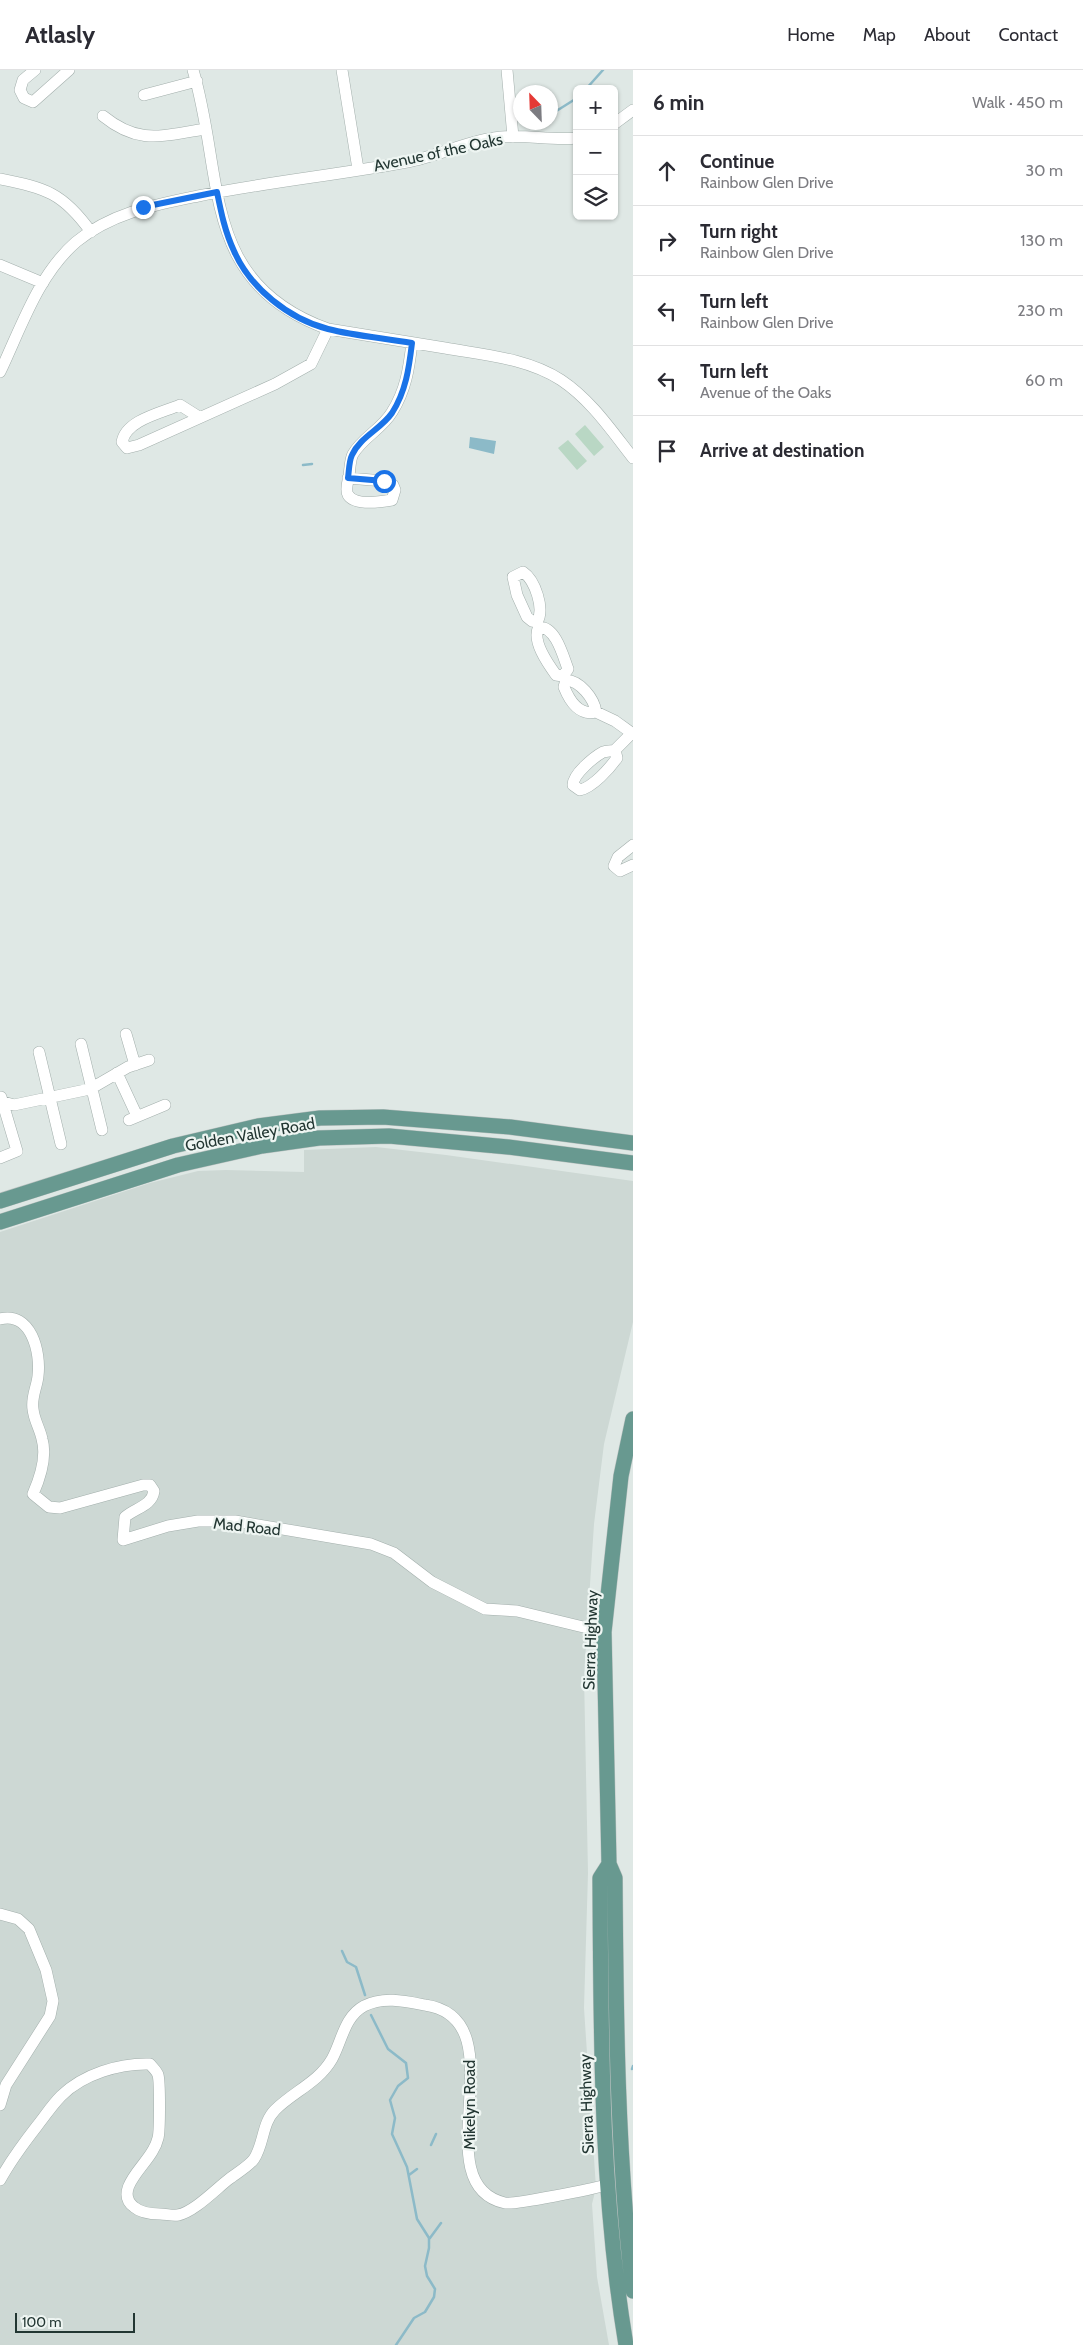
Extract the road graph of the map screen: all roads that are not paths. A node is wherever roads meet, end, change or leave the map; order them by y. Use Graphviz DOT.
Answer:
graph roads {
  1 [pos="35,70"];
  2 [pos="69,70"];
  3 [pos="342,70"];
  4 [pos="507,70"];
  5 [pos="195,75"];
  6 [pos="144,94"];
  7 [pos="633,110"];
  8 [pos="103,116"];
  9 [pos="618,121"];
  10 [pos="206,129"];
  11 [pos="513,137"];
  12 [pos="573,138"];
  13 [pos="358,169"];
  14 [pos="0,179"];
  15 [pos="217,192"];
  16 [pos="91,232"];
  17 [pos="0,266"];
  18 [pos="43,283"];
  19 [pos="328,329"];
  20 [pos="412,343"];
  21 [pos="0,372"];
  22 [pos="199,417"];
  23 [pos="633,458"];
  24 [pos="348,478"];
  25 [pos="565,678"];
  26 [pos="596,712"];
  27 [pos="633,733"];
  28 [pos="616,750"];
  29 [pos="633,845"];
  30 [pos="633,864"];
  31 [pos="126,1034"];
  32 [pos="81,1044"];
  33 [pos="39,1052"];
  34 [pos="150,1060"];
  35 [pos="135,1065"];
  36 [pos="117,1073"];
  37 [pos="92,1087"];
  38 [pos="49,1099"];
  39 [pos="1,1103"];
  40 [pos="165,1105"];
  41 [pos="102,1130"];
  42 [pos="633,1143"];
  43 [pos="61,1144"];
  44 [pos="0,1158"];
  45 [pos="633,1163"];
  46 [pos="0,1201"];
  47 [pos="0,1222"];
  48 [pos="0,1319"];
  49 [pos="633,1419"];
  50 [pos="604,1632"];
  51 [pos="609,1864"];
  52 [pos="0,1914"];
  53 [pos="0,2105"];
  54 [pos="0,2180"];
  55 [pos="606,2185"];
  56 [pos="633,2291"];
  57 [pos="626,2345"];
  1 -- 2 [label="street"];
  3 -- 13 [label="street, Avenue of the Oaks"];
  4 -- 11 [label="street"];
  5 -- 6 [label="street"];
  5 -- 10 [label="street"];
  7 -- 9 [label="street"];
  8 -- 10 [label="street"];
  10 -- 15 [label="street"];
  11 -- 12 [label="street, Avenue of the Oaks"];
  11 -- 13 [label="street, Avenue of the Oaks"];
  13 -- 15 [label="street, Avenue of the Oaks"];
  14 -- 16 [label="street"];
  15 -- 16 [label="street, Avenue of the Oaks"];
  15 -- 19 [label="street"];
  16 -- 18 [label="street, Avenue of the Oaks"];
  17 -- 18 [label="street"];
  18 -- 21 [label="street, Avenue of the Oaks"];
  19 -- 20 [label="street"];
  19 -- 22 [label="street"];
  20 -- 23 [label="street"];
  20 -- 24 [label="street"];
  22 -- 22 [label="street"];
  25 -- 25 [label="street"];
  25 -- 26 [label="street"];
  25 -- 26 [label="street"];
  26 -- 27 [label="street"];
  27 -- 28 [label="street"];
  29 -- 30 [label="street"];
  31 -- 35 [label="street"];
  32 -- 37 [label="street"];
  33 -- 38 [label="street"];
  34 -- 35 [label="street"];
  35 -- 36 [label="street"];
  36 -- 37 [label="street"];
  36 -- 40 [label="street"];
  37 -- 38 [label="street"];
  37 -- 41 [label="street"];
  38 -- 39 [label="street"];
  38 -- 43 [label="street"];
  39 -- 44 [label="street"];
  42 -- 46 [label="main road, Golden Valley Road"];
  45 -- 47 [label="main road, Golden Valley Road"];
  48 -- 50 [label="street, Mad Road"];
  49 -- 50 [label="main road, Sierra Highway"];
  50 -- 51 [label="main road, Sierra Highway"];
  51 -- 55 [label="main road, Sierra Highway"];
  51 -- 56 [label="main road, Sierra Highway"];
  52 -- 53 [label="street"];
  54 -- 55 [label="street, Mikelyn Road"];
  55 -- 57 [label="main road, Sierra Highway"];
}
